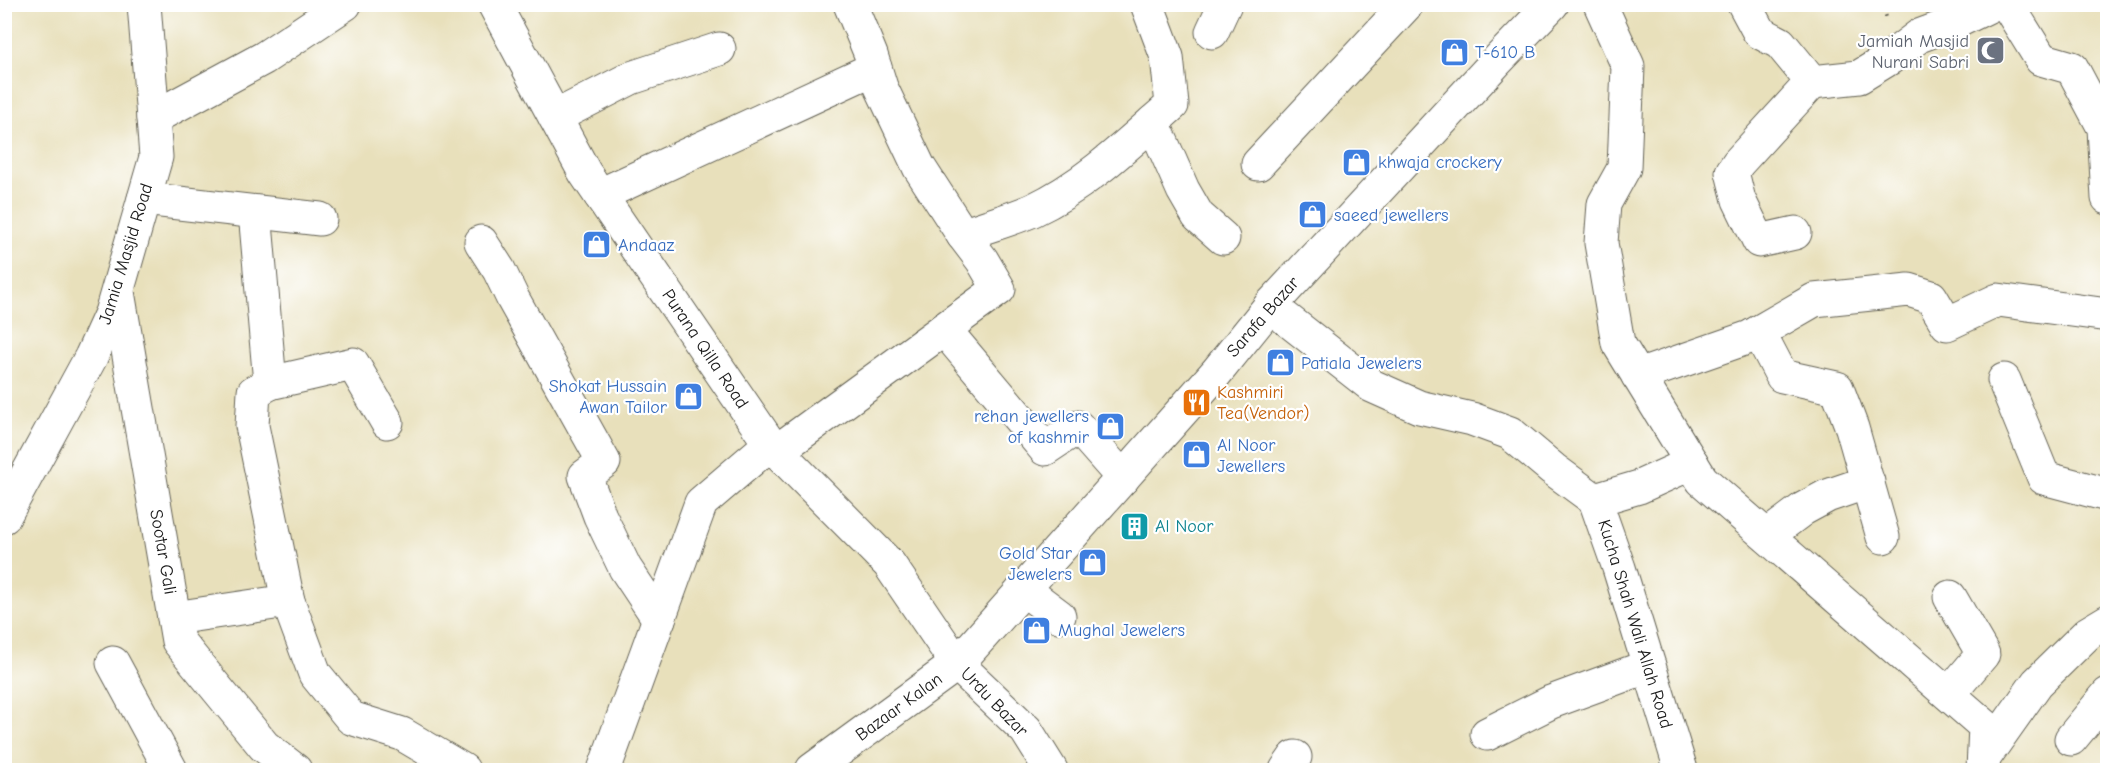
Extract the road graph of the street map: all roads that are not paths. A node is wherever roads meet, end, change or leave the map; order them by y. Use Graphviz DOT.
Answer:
graph roads {
  1 [pos="144,4"];
  2 [pos="345,4"];
  3 [pos="494,4"];
  4 [pos="1147,4"];
  5 [pos="1552,4"];
  6 [pos="1600,4"];
  7 [pos="1744,4"];
  8 [pos="1993,4"];
  9 [pos="2007,4"];
  10 [pos="1402,6"];
  11 [pos="858,8"];
  12 [pos="719,49"];
  13 [pos="875,68"];
  14 [pos="1812,82"];
  15 [pos="555,117"];
  16 [pos="153,118"];
  17 [pos="1153,122"];
  18 [pos="1258,164"];
  19 [pos="600,195"];
  20 [pos="2108,198"];
  21 [pos="144,200"];
  22 [pos="255,212"];
  23 [pos="320,219"];
  24 [pos="1795,233"];
  25 [pos="963,235"];
  26 [pos="1223,238"];
  27 [pos="481,242"];
  28 [pos="118,290"];
  29 [pos="1270,306"];
  30 [pos="2108,315"];
  31 [pos="944,329"];
  32 [pos="1759,332"];
  33 [pos="1638,376"];
  34 [pos="2004,380"];
  35 [pos="270,383"];
  36 [pos="387,422"];
  37 [pos="773,448"];
  38 [pos="1692,463"];
  39 [pos="1122,478"];
  40 [pos="1868,482"];
  41 [pos="2108,495"];
  42 [pos="1595,500"];
  43 [pos="4,517"];
  44 [pos="1767,536"];
  45 [pos="1884,537"];
  46 [pos="1023,589"];
  47 [pos="1950,597"];
  48 [pos="288,601"];
  49 [pos="1059,616"];
  50 [pos="174,618"];
  51 [pos="659,619"];
  52 [pos="2107,622"];
  53 [pos="113,663"];
  54 [pos="957,664"];
  55 [pos="1649,666"];
  56 [pos="1949,694"];
  57 [pos="2108,694"];
  58 [pos="1487,734"];
  59 [pos="2071,739"];
  60 [pos="852,756"];
  61 [pos="1984,764"];
  62 [pos="1044,768"];
  63 [pos="171,771"];
  64 [pos="295,771"];
  65 [pos="463,771"];
  66 [pos="604,771"];
  67 [pos="812,771"];
  68 [pos="1681,771"];
  1 -- 16 [label="street, Jamia Masjid Road"];
  2 -- 16 [label="street"];
  3 -- 15 [label="street, Purana Qilla Road"];
  4 -- 17 [label="street"];
  5 -- 29 [label="street, Sarafa Bazar"];
  6 -- 33 [label="street"];
  7 -- 14 [label="street"];
  8 -- 14 [label="street"];
  9 -- 20 [label="street"];
  10 -- 18 [label="street"];
  11 -- 13 [label="street"];
  12 -- 15 [label="street"];
  13 -- 19 [label="street"];
  13 -- 25 [label="street"];
  14 -- 24 [label="street"];
  15 -- 19 [label="street, Purana Qilla Road"];
  16 -- 21 [label="street, Jamia Masjid Road"];
  17 -- 25 [label="street"];
  17 -- 26 [label="street"];
  19 -- 37 [label="street, Purana Qilla Road"];
  21 -- 22 [label="street"];
  21 -- 28 [label="street, Jamia Masjid Road"];
  22 -- 23 [label="street"];
  22 -- 35 [label="street"];
  25 -- 31 [label="street"];
  27 -- 51 [label="street"];
  28 -- 43 [label="street, Jamia Masjid Road"];
  28 -- 50 [label="street, Sootar Gali"];
  29 -- 39 [label="street, Sarafa Bazar"];
  29 -- 42 [label="street, Kucha Shah Wali Allah Road"];
  30 -- 32 [label="street"];
  31 -- 37 [label="street"];
  31 -- 39 [label="street"];
  32 -- 33 [label="street"];
  32 -- 40 [label="street"];
  33 -- 38 [label="street"];
  34 -- 41 [label="street"];
  35 -- 36 [label="street"];
  35 -- 48 [label="street"];
  37 -- 51 [label="street"];
  37 -- 54 [label="street, Purana Qilla Road"];
  38 -- 42 [label="street"];
  38 -- 44 [label="street"];
  39 -- 46 [label="street, Sarafa Bazar"];
  40 -- 44 [label="street"];
  40 -- 45 [label="street"];
  42 -- 55 [label="street, Kucha Shah Wali Allah Road"];
  44 -- 56 [label="street"];
  46 -- 49 [label="street"];
  46 -- 54 [label="street, Sarafa Bazar"];
  47 -- 56 [label="street"];
  48 -- 50 [label="street"];
  48 -- 65 [label="street"];
  50 -- 64 [label="street, Sootar Gali"];
  51 -- 66 [label="street"];
  52 -- 61 [label="street"];
  53 -- 63 [label="street"];
  54 -- 60 [label="street, Bazaar Kalan"];
  54 -- 62 [label="street, Urdu Bazar"];
  55 -- 58 [label="street"];
  55 -- 68 [label="street, Kucha Shah Wali Allah Road"];
  56 -- 61 [label="street"];
  57 -- 59 [label="street"];
  60 -- 67 [label="street, Bazaar Kalan"];
}
